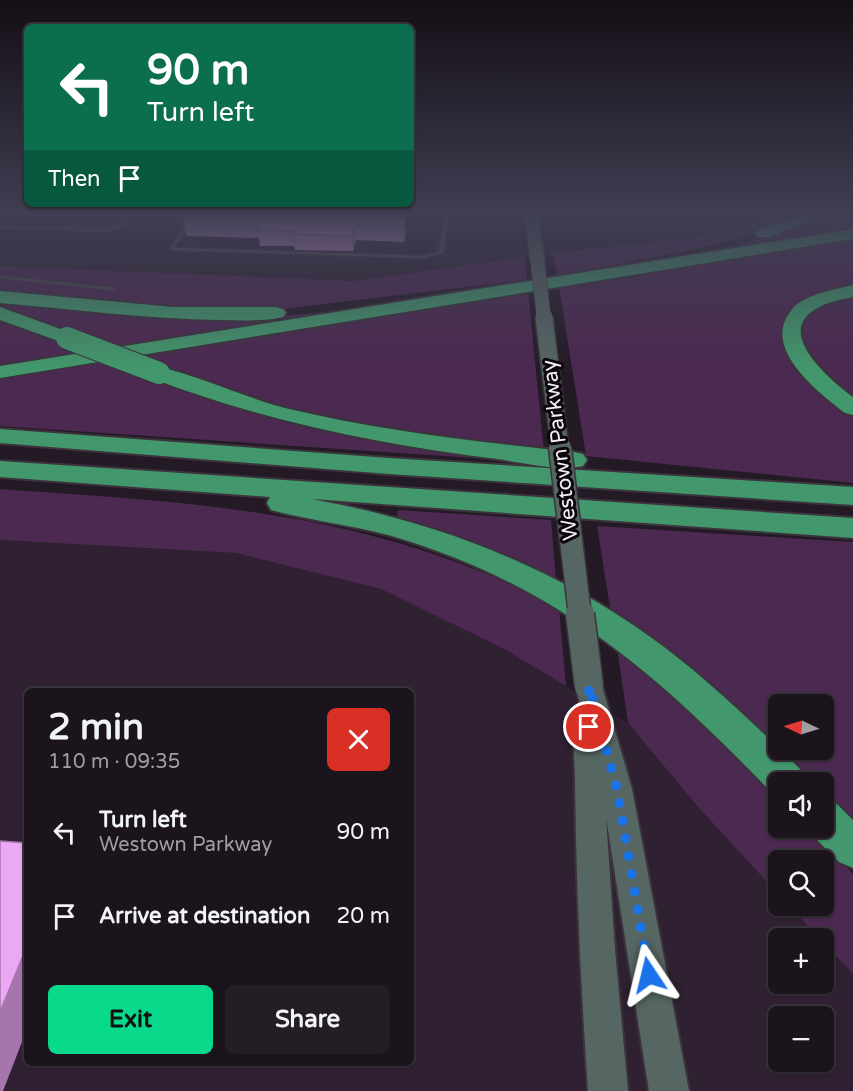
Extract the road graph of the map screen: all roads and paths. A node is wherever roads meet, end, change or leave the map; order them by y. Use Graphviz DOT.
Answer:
graph roads {
  1 [pos="538,266"];
  2 [pos="630,266"];
  3 [pos="657,266"];
  4 [pos="601,275"];
  5 [pos="564,281"];
  6 [pos="853,291"];
  7 [pos="0,297"];
  8 [pos="0,313"];
  9 [pos="0,372"];
  10 [pos="853,408"];
  11 [pos="0,436"];
  12 [pos="0,469"];
  13 [pos="82,475"];
  14 [pos="853,494"];
  15 [pos="853,528"];
  16 [pos="589,686"];
  17 [pos="777,772"];
  18 [pos="834,829"];
  19 [pos="853,848"];
  20 [pos="608,1091"];
  21 [pos="669,1091"];
  1 -- 16 [label="street, Westown Parkway, bridge"];
  2 -- 4 [label="highway"];
  3 -- 4 [label="highway"];
  4 -- 5 [label="highway"];
  5 -- 7 [label="highway"];
  5 -- 9 [label="highway"];
  6 -- 10 [label="highway"];
  8 -- 14 [label="highway, bridge"];
  11 -- 14 [label="highway"];
  12 -- 13 [label="highway"];
  13 -- 15 [label="highway"];
  13 -- 17 [label="highway"];
  16 -- 20 [label="street, Westown Parkway"];
  16 -- 21 [label="street, Westown Parkway"];
  18 -- 19 [label="highway"];
}
